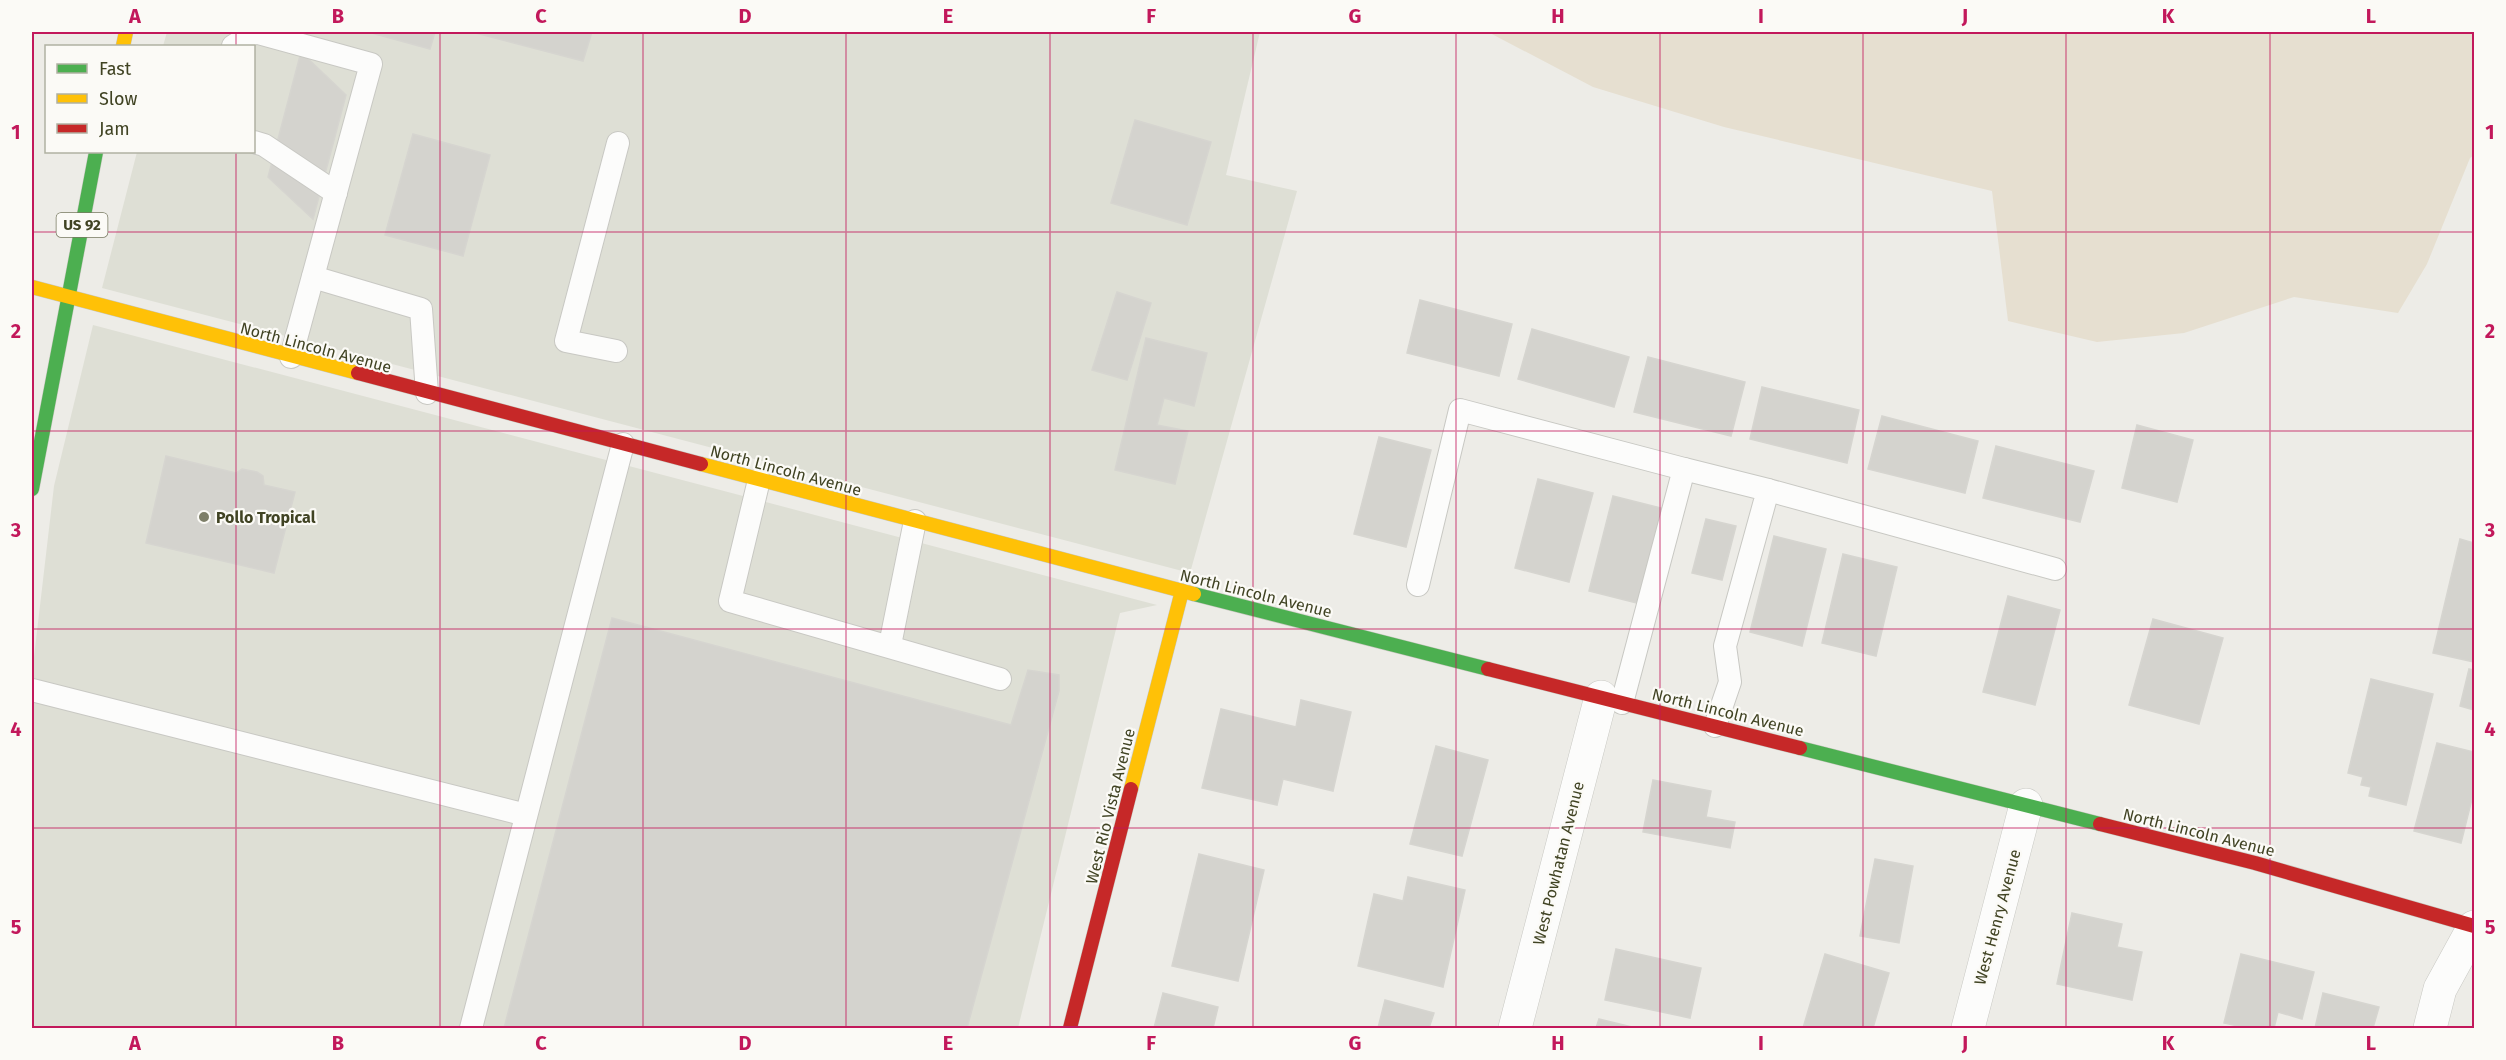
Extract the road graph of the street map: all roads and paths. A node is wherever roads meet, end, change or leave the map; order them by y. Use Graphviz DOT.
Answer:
graph roads {
  1 [pos="235,45"];
  2 [pos="255,142"];
  3 [pos="618,143"];
  4 [pos="96,153"];
  5 [pos="336,193"];
  6 [pos="313,277"];
  7 [pos="32,287"];
  8 [pos="67,299"];
  9 [pos="615,351"];
  10 [pos="291,357"];
  11 [pos="428,393"];
  12 [pos="623,444"];
  13 [pos="1684,469"];
  14 [pos="759,480"];
  15 [pos="32,489"];
  16 [pos="1768,490"];
  17 [pos="915,521"];
  18 [pos="2055,568"];
  19 [pos="1418,585"];
  20 [pos="1182,591"];
  21 [pos="890,645"];
  22 [pos="1000,679"];
  23 [pos="32,690"];
  24 [pos="1612,700"];
  25 [pos="1715,726"];
  26 [pos="2026,805"];
  27 [pos="526,815"];
  28 [pos="2475,926"];
  29 [pos="471,1029"];
  30 [pos="1070,1029"];
  31 [pos="1515,1029"];
  32 [pos="1968,1029"];
  33 [pos="2430,1029"];
  1 -- 5 [label="lane"];
  2 -- 5 [label="lane"];
  3 -- 9 [label="lane"];
  4 -- 8 [label="street, US 92"];
  5 -- 6 [label="lane"];
  6 -- 10 [label="lane"];
  6 -- 11 [label="lane"];
  7 -- 8 [label="street, North Lincoln Avenue"];
  8 -- 10 [label="street, North Lincoln Avenue"];
  8 -- 15 [label="street, US 92"];
  10 -- 11 [label="street, North Lincoln Avenue"];
  11 -- 12 [label="street, North Lincoln Avenue"];
  12 -- 14 [label="street, North Lincoln Avenue"];
  12 -- 27 [label="lane"];
  13 -- 16 [label="lane"];
  13 -- 19 [label="lane"];
  13 -- 24 [label="lane"];
  14 -- 17 [label="street, North Lincoln Avenue"];
  14 -- 21 [label="lane"];
  16 -- 18 [label="lane"];
  16 -- 25 [label="lane"];
  17 -- 20 [label="street, North Lincoln Avenue"];
  17 -- 21 [label="lane"];
  20 -- 24 [label="street, North Lincoln Avenue"];
  20 -- 30 [label="street, West Rio Vista Avenue"];
  21 -- 22 [label="lane"];
  23 -- 27 [label="lane"];
  24 -- 25 [label="street, North Lincoln Avenue"];
  24 -- 31 [label="street, West Powhatan Avenue"];
  25 -- 26 [label="street, North Lincoln Avenue"];
  26 -- 28 [label="street, North Lincoln Avenue"];
  26 -- 32 [label="street, West Henry Avenue"];
  27 -- 29 [label="lane"];
  28 -- 33 [label="street"];
}
